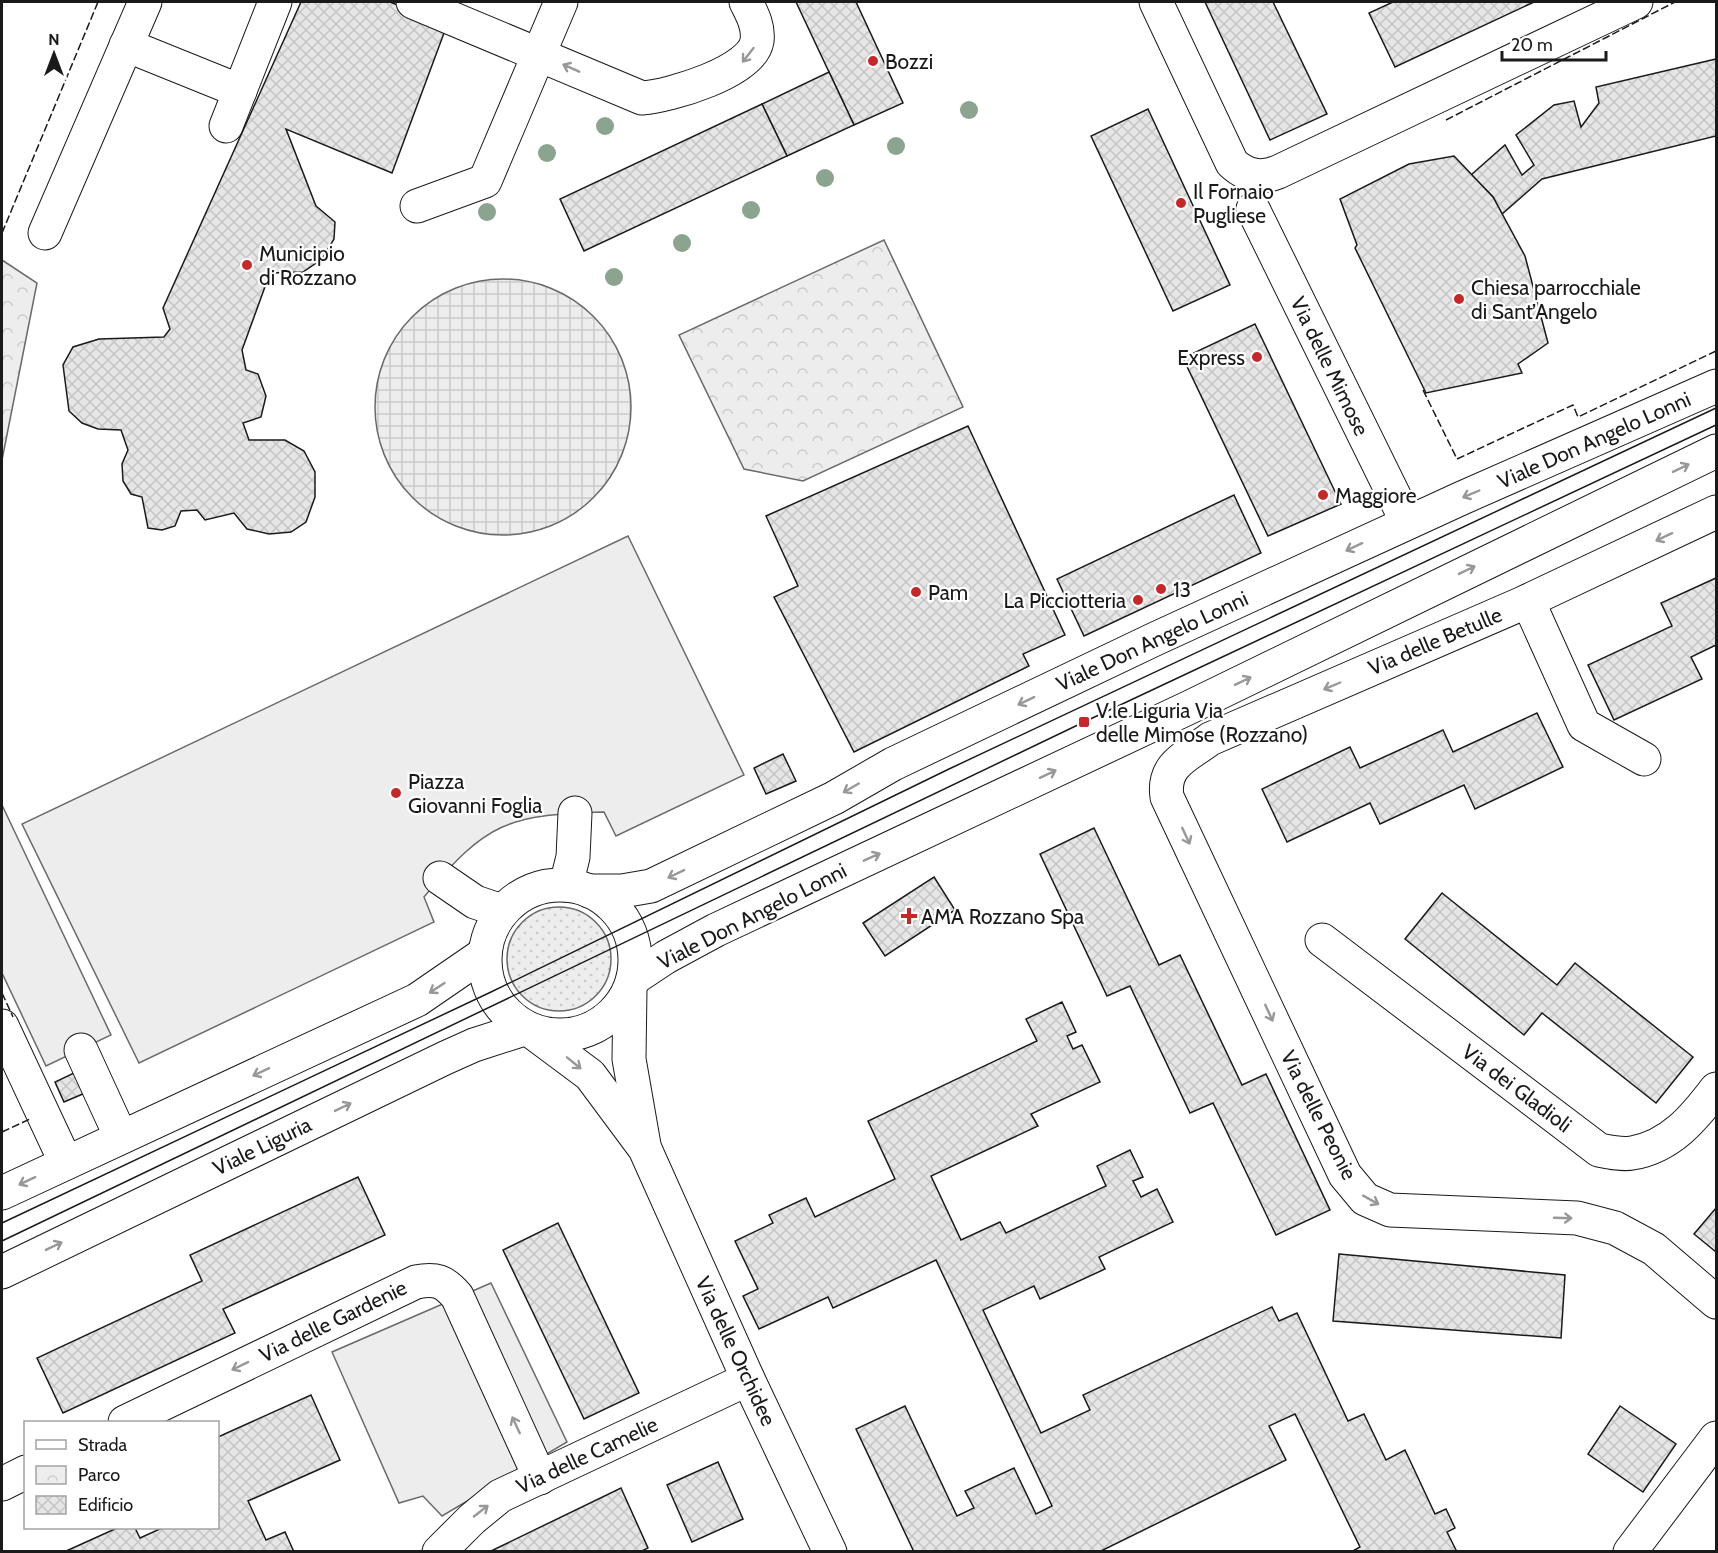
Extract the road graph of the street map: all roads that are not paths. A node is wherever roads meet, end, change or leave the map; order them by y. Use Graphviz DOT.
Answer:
graph roads {
  1 [pos="145,2"];
  2 [pos="413,2"];
  3 [pos="561,2"];
  4 [pos="746,2"];
  5 [pos="1156,2"];
  6 [pos="1635,2"];
  7 [pos="267,4"];
  8 [pos="126,45"];
  9 [pos="540,54"];
  10 [pos="240,91"];
  11 [pos="226,126"];
  12 [pos="417,206"];
  13 [pos="1253,209"];
  14 [pos="45,233"];
  15 [pos="1716,386"];
  16 [pos="1716,451"];
  17 [pos="1716,512"];
  18 [pos="1407,522"];
  19 [pos="1528,601"];
  20 [pos="1644,759"];
  21 [pos="1165,782"];
  22 [pos="576,813"];
  23 [pos="440,878"];
  24 [pos="577,888"];
  25 [pos="502,911"];
  26 [pos="1322,940"];
  27 [pos="484,954"];
  28 [pos="632,984"];
  29 [pos="2,1026"];
  30 [pos="527,1028"];
  31 [pos="81,1050"];
  32 [pos="1716,1089"];
  33 [pos="121,1137"];
  34 [pos="645,1149"];
  35 [pos="66,1163"];
  36 [pos="2,1193"];
  37 [pos="2,1272"];
  38 [pos="1716,1302"];
  39 [pos="748,1379"];
  40 [pos="127,1421"];
  41 [pos="1716,1438"];
  42 [pos="24,1473"];
  43 [pos="540,1478"];
  44 [pos="2,1484"];
  45 [pos="439,1551"];
  46 [pos="830,1551"];
  47 [pos="1630,1551"];
  1 -- 8 [label="street"];
  2 -- 9 [label="street"];
  3 -- 9 [label="street"];
  4 -- 9 [label="street, one-way"];
  5 -- 6 [label="street"];
  7 -- 10 [label="street"];
  8 -- 10 [label="street"];
  8 -- 14 [label="street"];
  9 -- 12 [label="street"];
  10 -- 11 [label="street"];
  13 -- 18 [label="street, Via delle Mimose"];
  15 -- 18 [label="street, Viale Don Angelo Lonni, one-way"];
  28 -- 16 [label="street, Viale Don Angelo Lonni, one-way"];
  17 -- 19 [label="street, Via delle Betulle, one-way"];
  18 -- 24 [label="street, Viale Don Angelo Lonni, one-way"];
  19 -- 20 [label="street"];
  19 -- 21 [label="street, Via delle Betulle, one-way"];
  21 -- 38 [label="street, Via delle Peonie, one-way"];
  22 -- 24 [label="street"];
  23 -- 25 [label="street"];
  24 -- 25 [label="street"];
  24 -- 28 [label="street"];
  25 -- 27 [label="street"];
  26 -- 32 [label="street, Via dei Gladioli"];
  27 -- 30 [label="street"];
  27 -- 33 [label="street, one-way"];
  28 -- 30 [label="street"];
  28 -- 34 [label="street, Via delle Orchidee"];
  29 -- 35 [label="street"];
  30 -- 34 [label="street, Via delle Orchidee, one-way"];
  37 -- 30 [label="street, Viale Liguria, one-way"];
  31 -- 33 [label="street"];
  33 -- 35 [label="street"];
  34 -- 39 [label="street, Via delle Orchidee"];
  35 -- 36 [label="street, one-way"];
  39 -- 43 [label="street, Via delle Camelie"];
  39 -- 46 [label="street, Via delle Orchidee"];
  43 -- 40 [label="street, Via delle Gardenie, one-way"];
  41 -- 47 [label="street"];
  42 -- 44 [label="street"];
  45 -- 43 [label="street, Via delle Camelie, one-way"];
}
